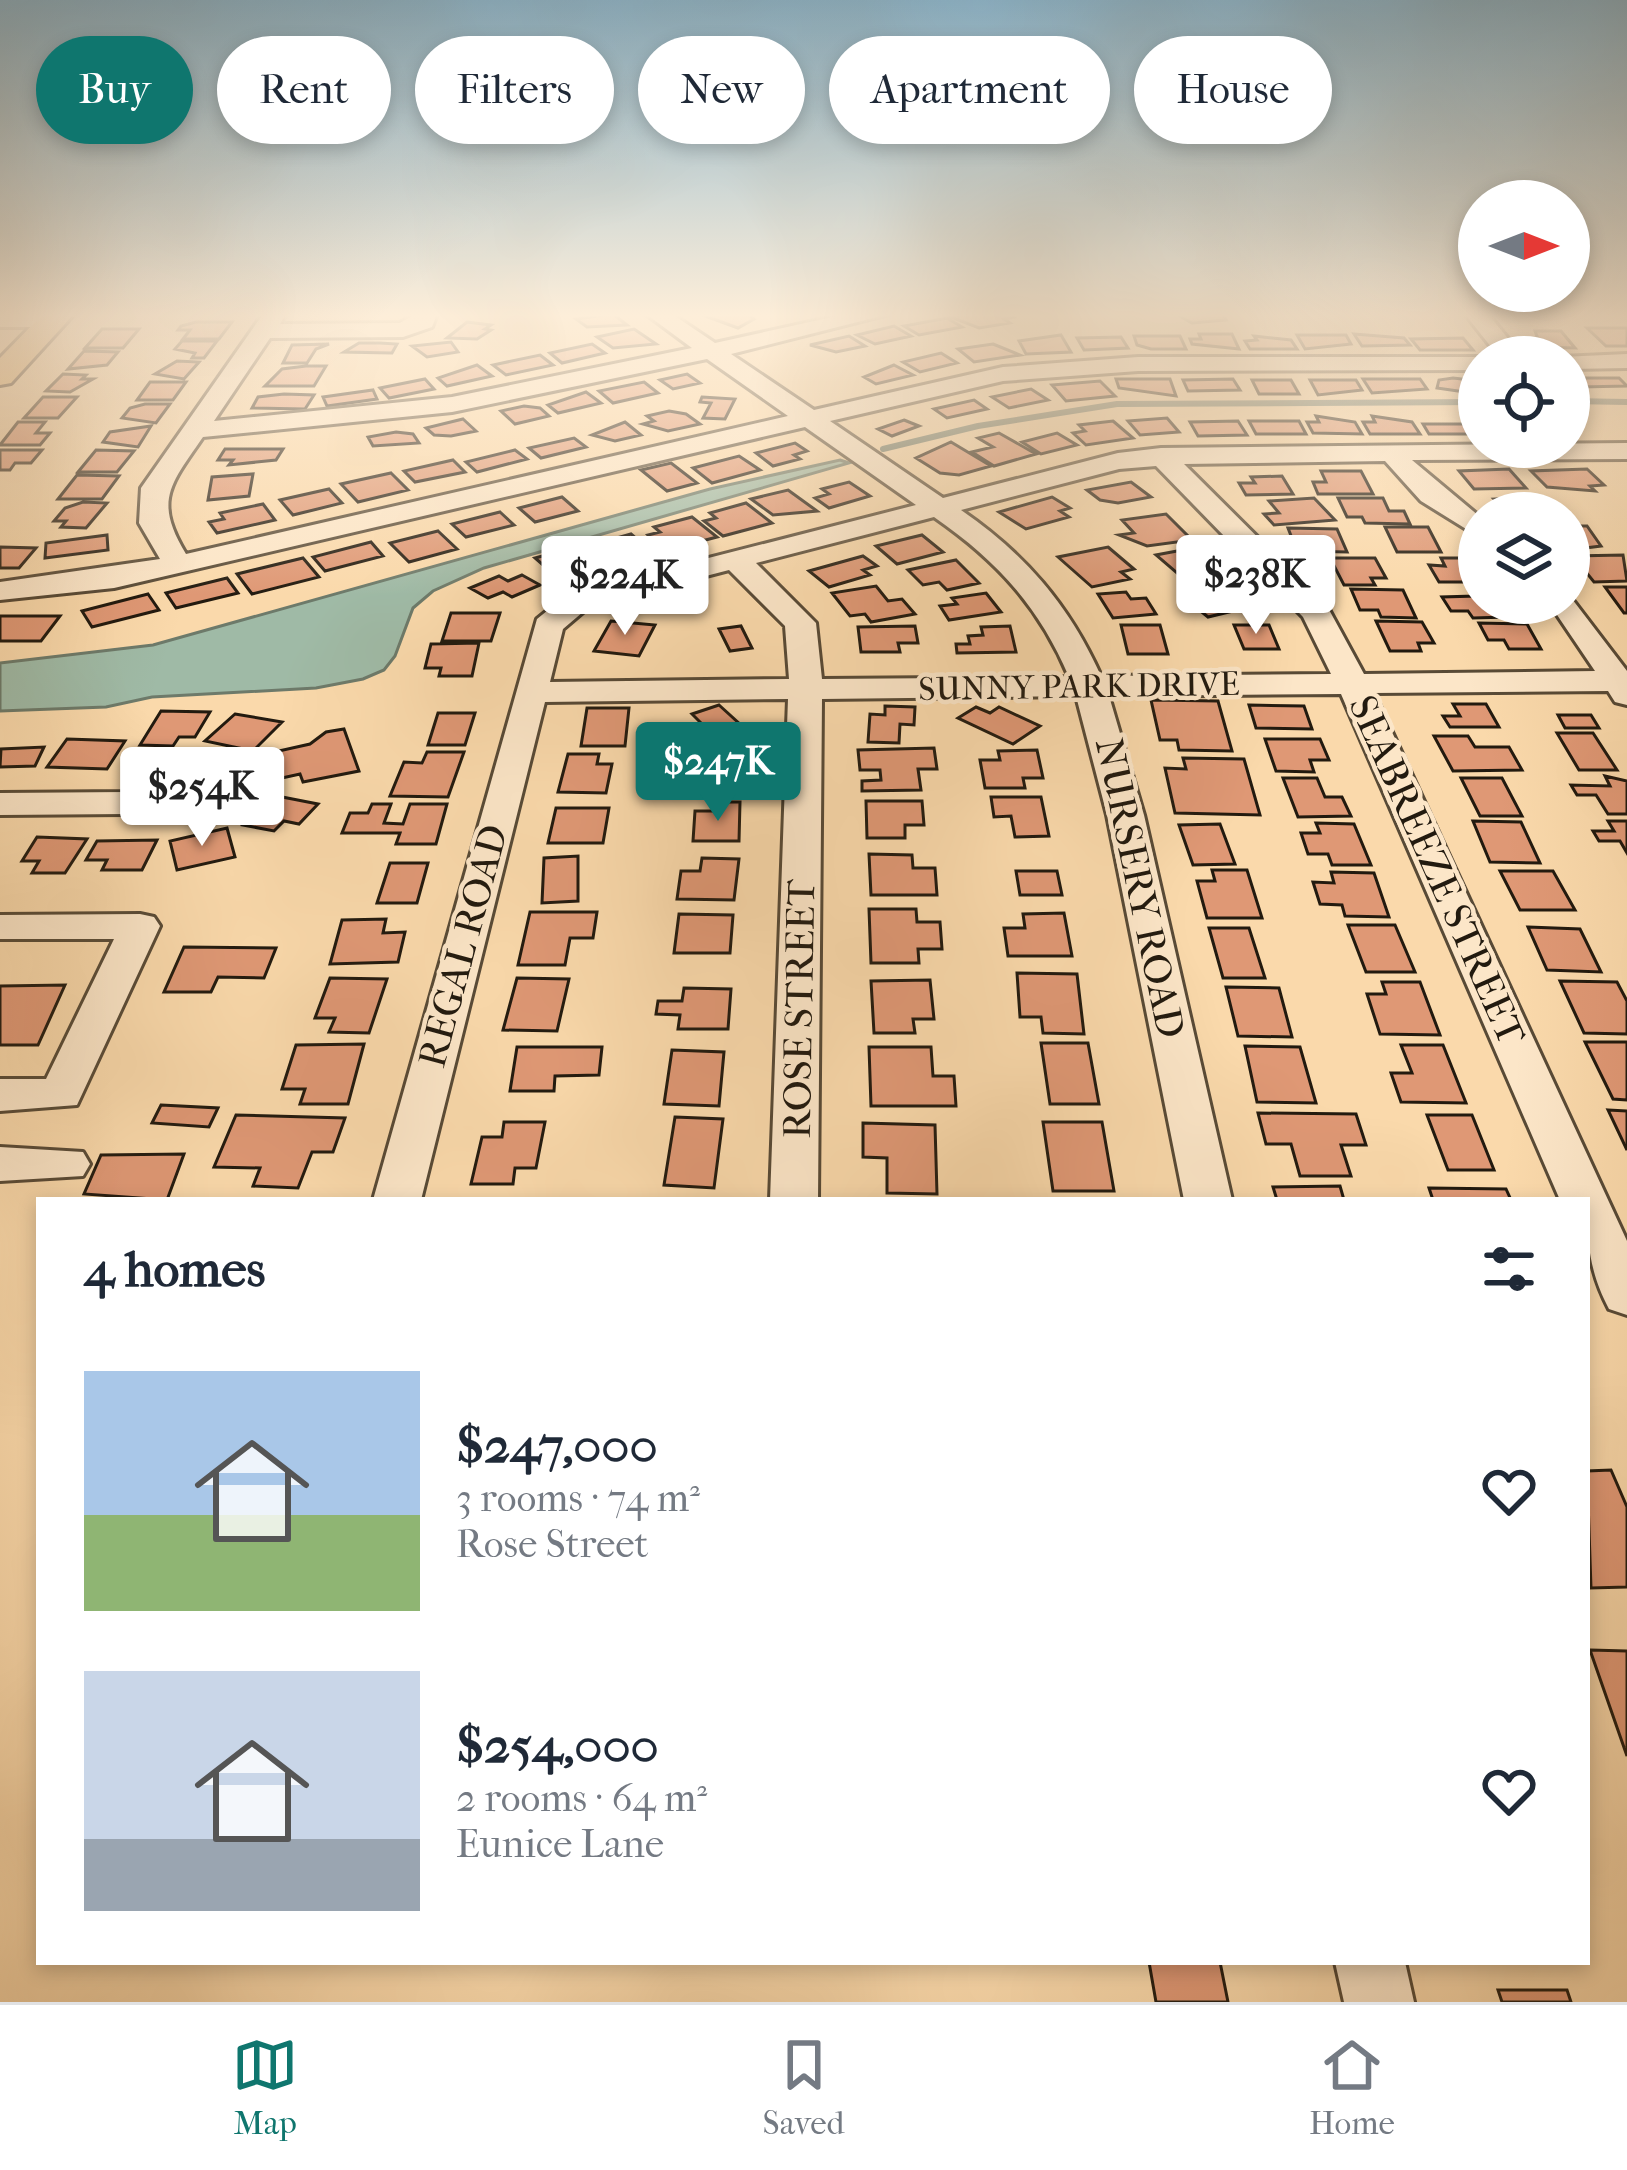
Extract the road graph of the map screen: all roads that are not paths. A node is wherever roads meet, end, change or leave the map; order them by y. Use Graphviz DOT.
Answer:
graph roads {
  1 [pos="209,407"];
  2 [pos="428,407"];
  3 [pos="791,407"];
  4 [pos="857,407"];
  5 [pos="807,419"];
  6 [pos="193,430"];
  7 [pos="1590,438"];
  8 [pos="1392,452"];
  9 [pos="1619,456"];
  10 [pos="1161,457"];
  11 [pos="936,505"];
  12 [pos="1458,516"];
  13 [pos="734,558"];
  14 [pos="178,565"];
  15 [pos="0,591"];
  16 [pos="1579,624"];
  17 [pos="1354,684"];
  18 [pos="1091,685"];
  19 [pos="1624,685"];
  20 [pos="807,691"];
  21 [pos="530,692"];
  22 [pos="184,789"];
  23 [pos="0,804"];
  24 [pos="0,927"];
  25 [pos="0,1094"];
  26 [pos="0,1164"];
  27 [pos="67,1164"];
  28 [pos="398,1197"];
  29 [pos="794,1197"];
  30 [pos="1207,1197"];
  31 [pos="1583,1197"];
  32 [pos="1590,1212"];
  33 [pos="1627,1295"];
  34 [pos="1371,1965"];
  35 [pos="1378,2002"];
  1 -- 6 [label="street"];
  2 -- 6 [label="street"];
  3 -- 5 [label="street, NURSERY ROAD"];
  4 -- 5 [label="street"];
  5 -- 11 [label="street, NURSERY ROAD"];
  5 -- 14 [label="street"];
  6 -- 14 [label="street"];
  7 -- 9 [label="street"];
  8 -- 9 [label="street"];
  8 -- 10 [label="street"];
  8 -- 12 [label="street"];
  10 -- 11 [label="street"];
  10 -- 17 [label="street, SEABREEZE STREET"];
  11 -- 13 [label="street"];
  11 -- 18 [label="street, NURSERY ROAD"];
  13 -- 20 [label="street, ROSE STREET"];
  13 -- 21 [label="street, REGAL ROAD"];
  14 -- 15 [label="street"];
  16 -- 19 [label="street"];
  17 -- 18 [label="street, SUNNY PARK DRIVE"];
  17 -- 19 [label="street, SUNNY PARK DRIVE"];
  17 -- 31 [label="street, SEABREEZE STREET"];
  18 -- 20 [label="street, SUNNY PARK DRIVE"];
  18 -- 30 [label="street, NURSERY ROAD"];
  20 -- 21 [label="street, SUNNY PARK DRIVE"];
  20 -- 29 [label="street, ROSE STREET"];
  21 -- 28 [label="street, REGAL ROAD"];
  22 -- 23 [label="street"];
  24 -- 25 [label="street"];
  26 -- 27 [label="street"];
  32 -- 33 [label="street, SEABREEZE STREET"];
  34 -- 35 [label="street"];
}
